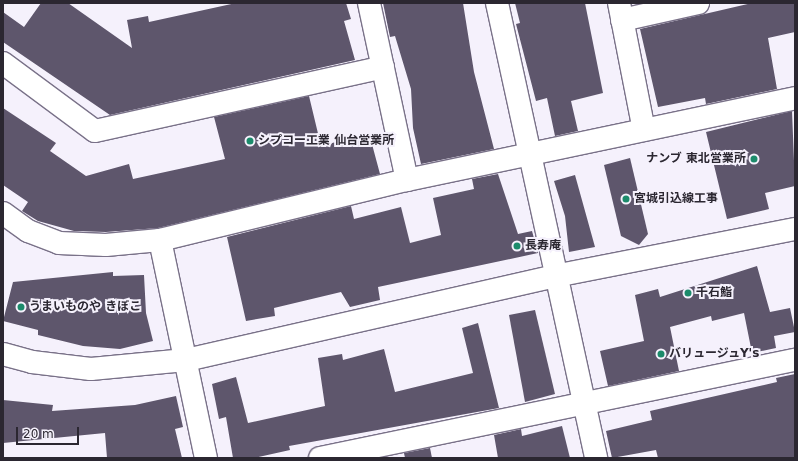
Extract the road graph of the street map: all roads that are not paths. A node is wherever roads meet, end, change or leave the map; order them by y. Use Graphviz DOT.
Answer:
graph roads {
  1 [pos="369,3"];
  2 [pos="497,3"];
  3 [pos="698,3"];
  4 [pos="620,11"];
  5 [pos="3,63"];
  6 [pos="383,67"];
  7 [pos="795,98"];
  8 [pos="644,130"];
  9 [pos="532,154"];
  10 [pos="406,180"];
  11 [pos="3,213"];
  12 [pos="795,230"];
  13 [pos="160,240"];
  14 [pos="555,276"];
  15 [pos="3,354"];
  16 [pos="186,360"];
  17 [pos="795,360"];
  18 [pos="584,403"];
  19 [pos="206,458"];
  20 [pos="320,458"];
  21 [pos="596,458"];
  1 -- 6 [label="street"];
  2 -- 9 [label="street"];
  3 -- 4 [label="street"];
  4 -- 8 [label="street"];
  5 -- 6 [label="street"];
  6 -- 10 [label="street"];
  7 -- 8 [label="street"];
  8 -- 9 [label="street"];
  9 -- 10 [label="street"];
  9 -- 14 [label="street"];
  10 -- 13 [label="street"];
  11 -- 13 [label="street"];
  12 -- 14 [label="street"];
  13 -- 16 [label="street"];
  14 -- 16 [label="street"];
  14 -- 18 [label="street"];
  15 -- 16 [label="street"];
  16 -- 19 [label="street"];
  17 -- 18 [label="street"];
  18 -- 20 [label="street"];
  18 -- 21 [label="street"];
}
